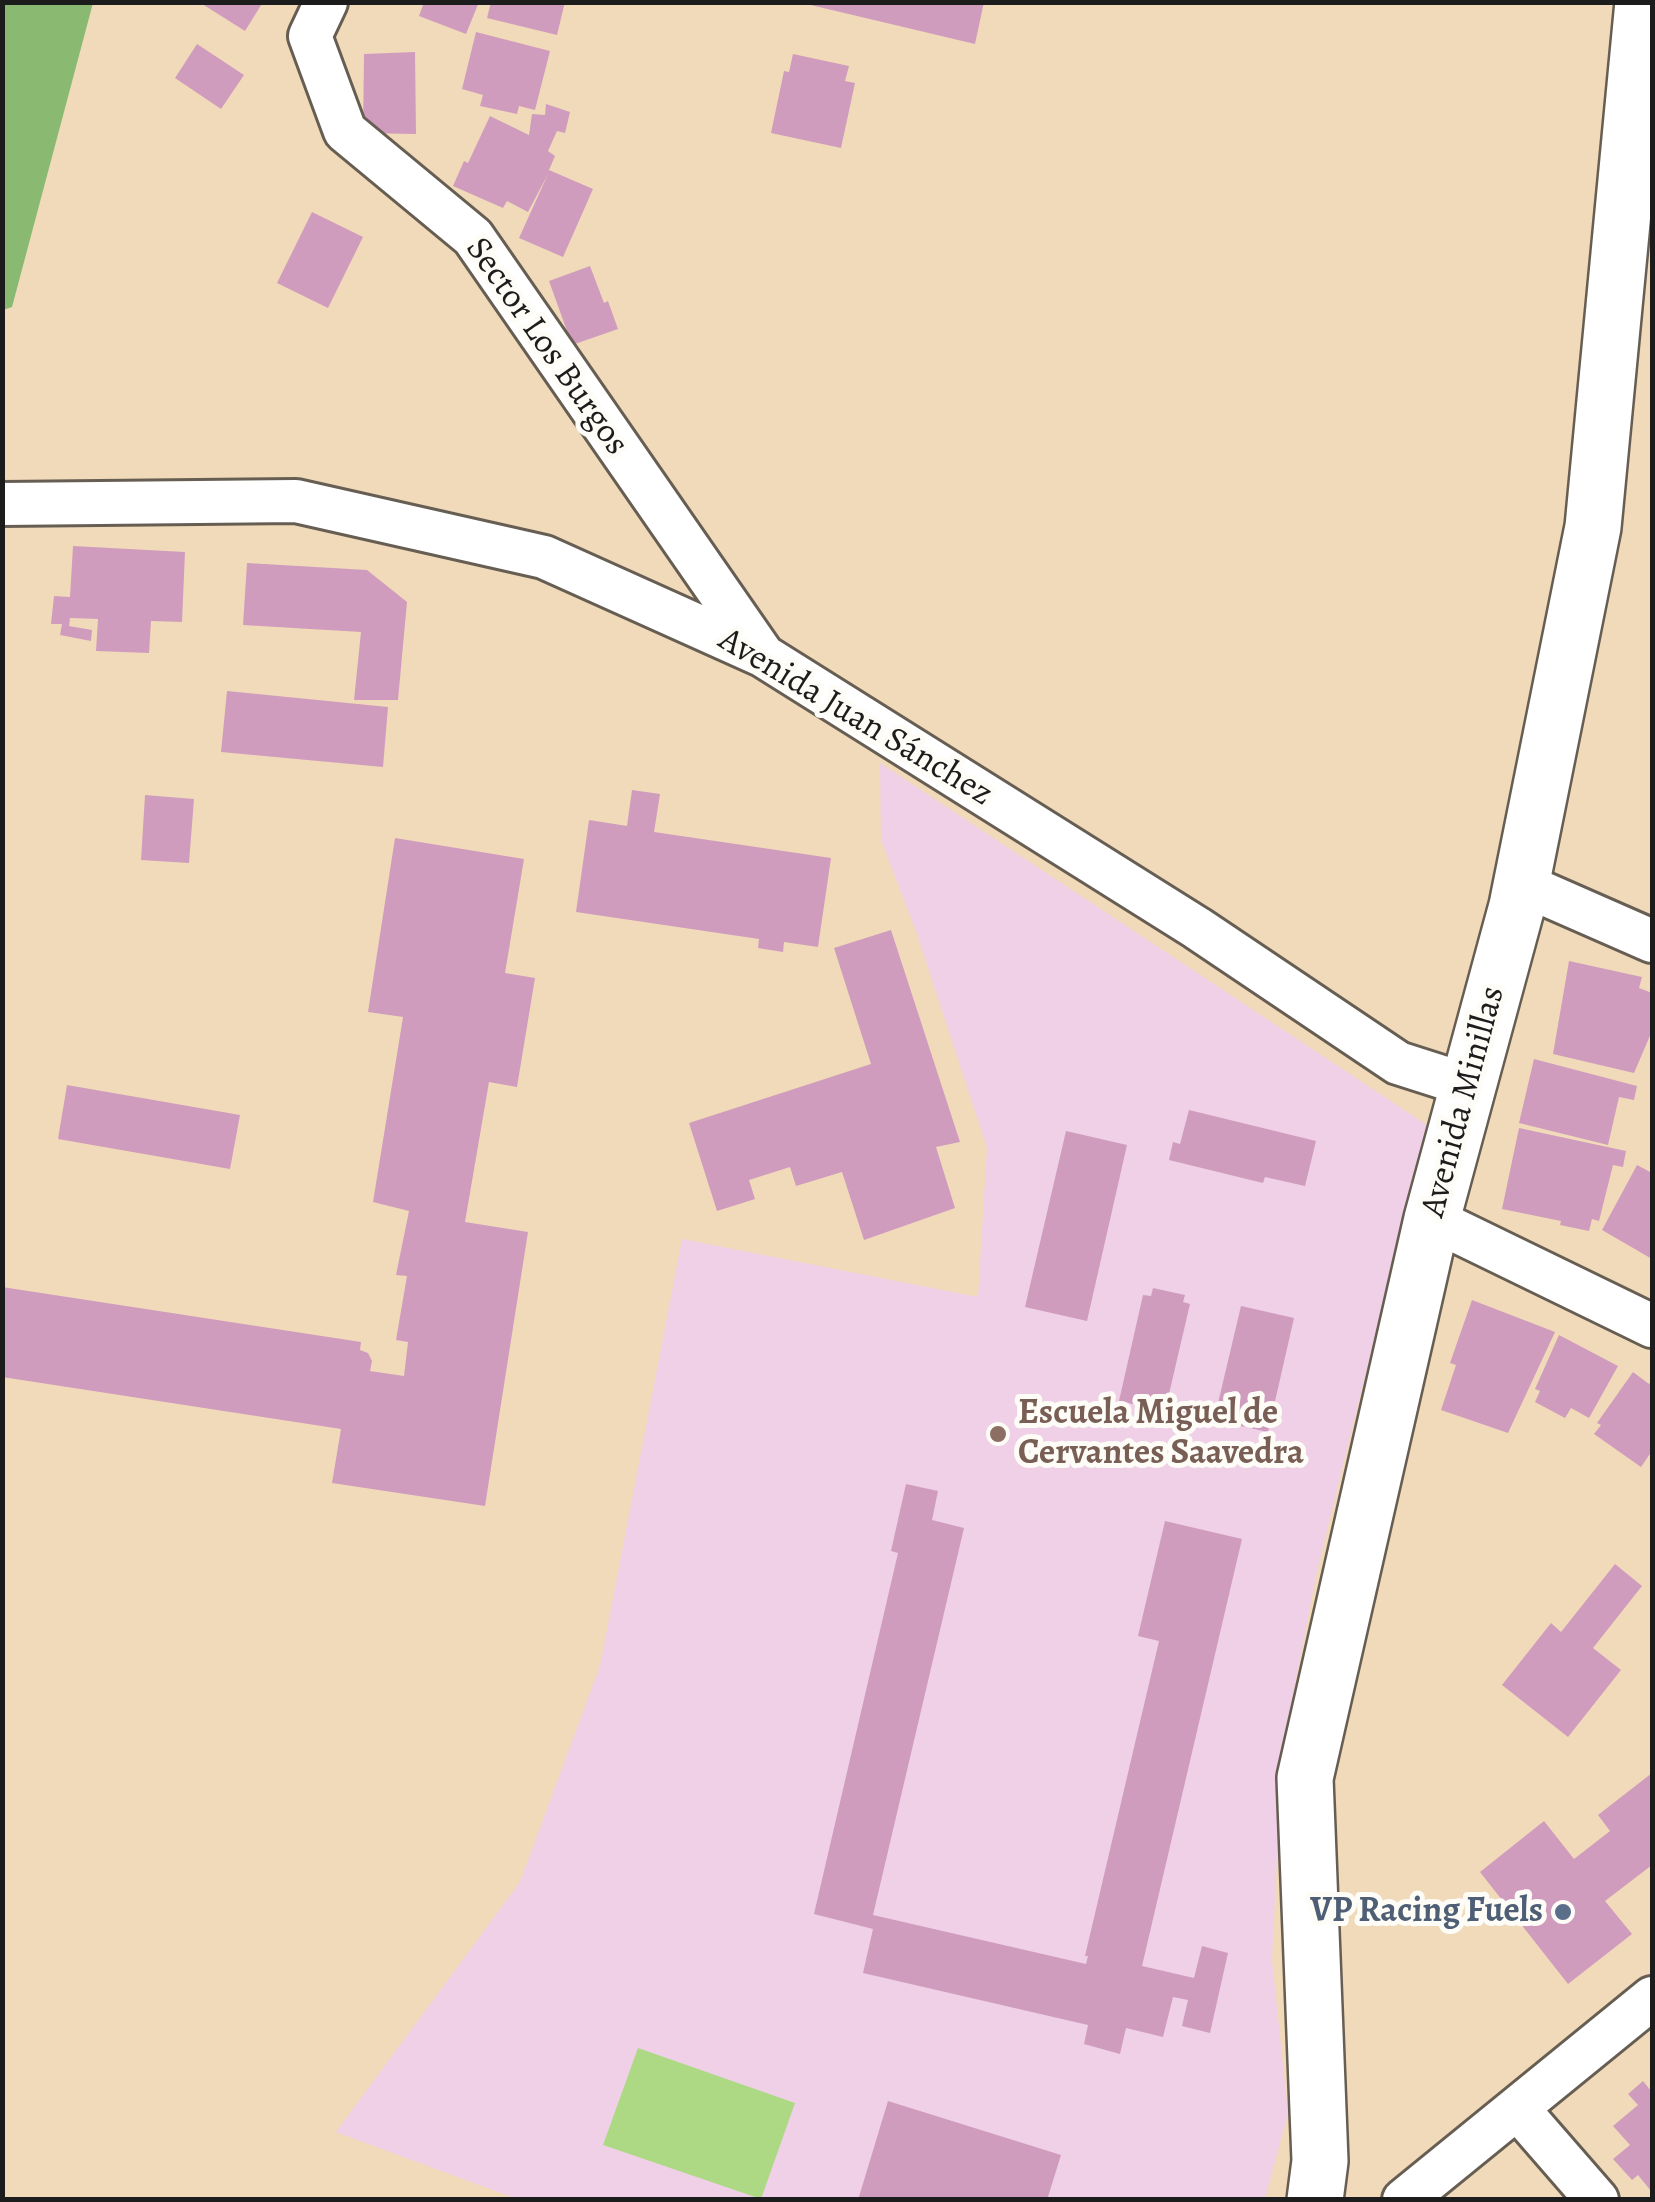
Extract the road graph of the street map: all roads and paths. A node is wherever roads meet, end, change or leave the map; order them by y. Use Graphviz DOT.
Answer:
graph roads {
  1 [pos="326,2"];
  2 [pos="1643,2"];
  3 [pos="2,504"];
  4 [pos="762,655"];
  5 [pos="1522,884"];
  6 [pos="1652,941"];
  7 [pos="1470,1086"];
  8 [pos="1432,1218"];
  9 [pos="1652,1326"];
  10 [pos="1652,1998"];
  11 [pos="1517,2108"];
  12 [pos="1315,2200"];
  13 [pos="1404,2200"];
  14 [pos="1596,2200"];
  1 -- 4 [label="street, Sector Los Burgos"];
  2 -- 5 [label="main road, Avenida Minillas"];
  3 -- 4 [label="street, Avenida Juan Sánchez"];
  4 -- 7 [label="street, Avenida Juan Sánchez"];
  5 -- 6 [label="street"];
  5 -- 7 [label="main road, Avenida Minillas"];
  7 -- 8 [label="main road, Avenida Minillas"];
  8 -- 9 [label="street"];
  8 -- 12 [label="main road, Avenida Minillas"];
  10 -- 11 [label="street"];
  11 -- 13 [label="street"];
  11 -- 14 [label="street"];
}
